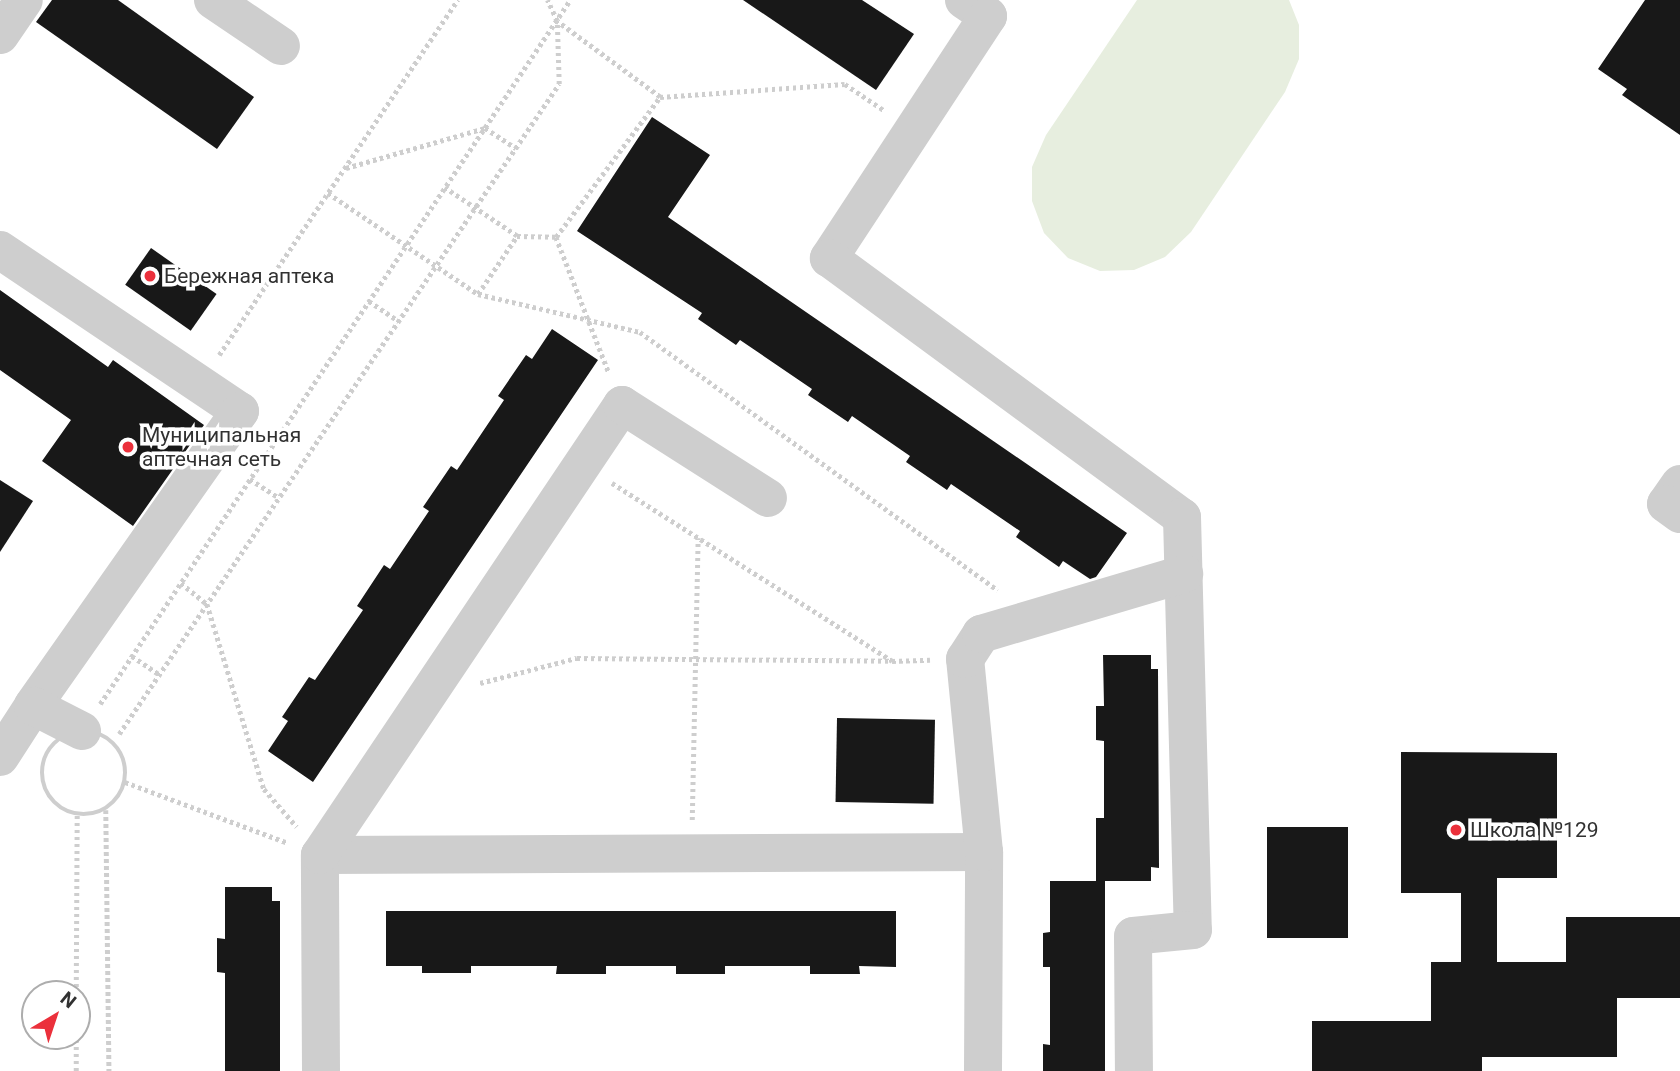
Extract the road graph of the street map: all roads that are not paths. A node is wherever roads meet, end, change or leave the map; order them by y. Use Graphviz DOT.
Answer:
graph roads {
  1 [pos="24,0"];
  2 [pos="213,0"];
  3 [pos="964,0"];
  4 [pos="0,35"];
  5 [pos="281,46"];
  6 [pos="0,250"];
  7 [pos="1680,484"];
  8 [pos="768,498"];
  9 [pos="1680,514"];
  10 [pos="1184,574"];
  11 [pos="33,706"];
  12 [pos="89,720"];
  13 [pos="0,757"];
  14 [pos="984,852"];
  15 [pos="320,855"];
  16 [pos="321,1071"];
  17 [pos="983,1071"];
  18 [pos="1134,1071"];
  1 -- 4 [label="lane"];
  2 -- 5 [label="lane"];
  3 -- 10 [label="lane"];
  6 -- 11 [label="lane"];
  7 -- 9 [label="lane"];
  8 -- 15 [label="lane"];
  10 -- 14 [label="lane"];
  10 -- 18 [label="lane"];
  11 -- 12 [label="lane"];
  11 -- 13 [label="lane"];
  14 -- 15 [label="lane"];
  14 -- 17 [label="lane"];
  15 -- 16 [label="lane"];
}
